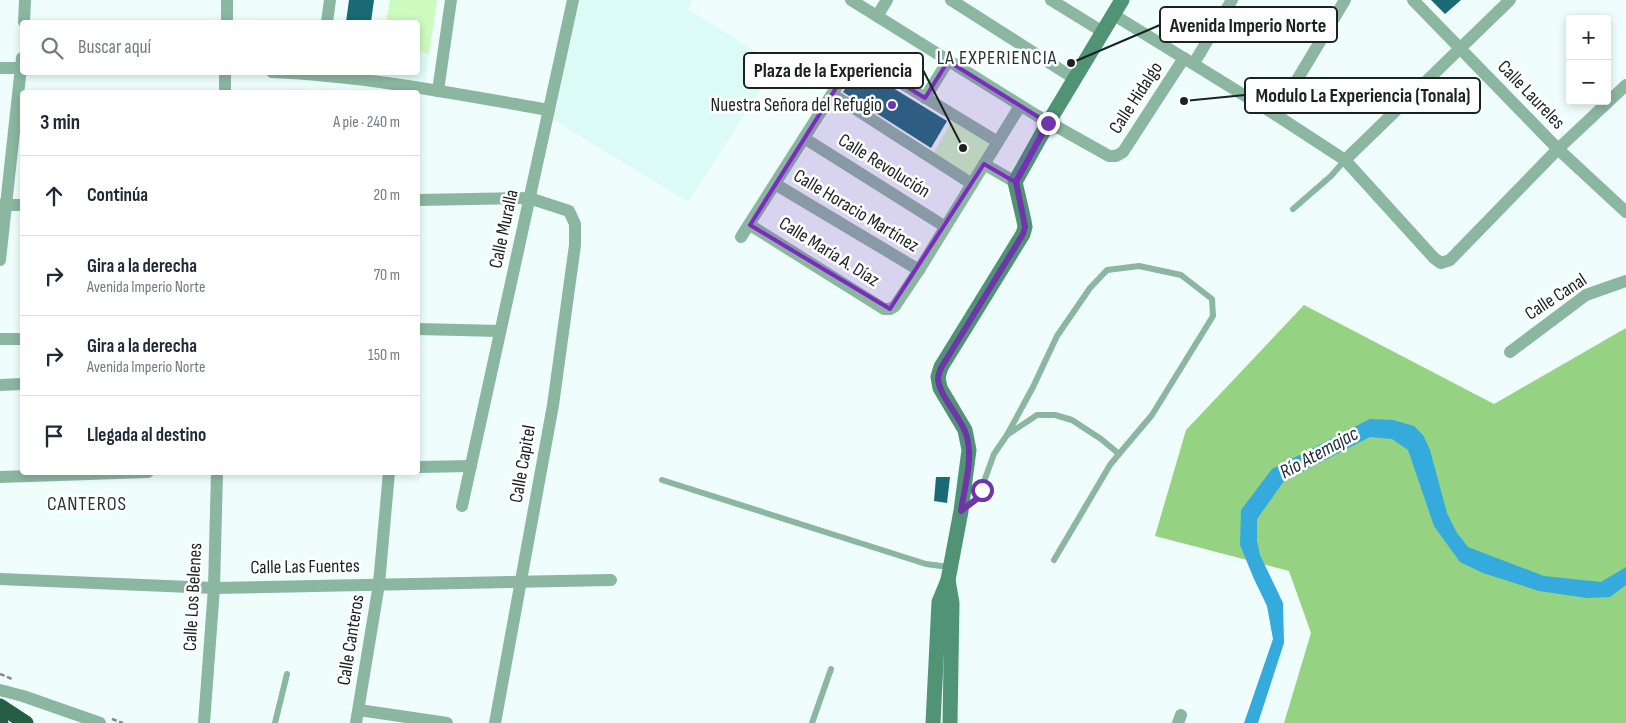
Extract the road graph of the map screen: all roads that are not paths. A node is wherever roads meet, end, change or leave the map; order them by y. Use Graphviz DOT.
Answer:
graph roads {
  1 [pos="25,0"];
  2 [pos="227,0"];
  3 [pos="330,0"];
  4 [pos="451,0"];
  5 [pos="574,0"];
  6 [pos="851,0"];
  7 [pos="887,0"];
  8 [pos="951,0"];
  9 [pos="1051,0"];
  10 [pos="1122,0"];
  11 [pos="1232,0"];
  12 [pos="1345,0"];
  13 [pos="1413,0"];
  14 [pos="1510,0"];
  15 [pos="1114,15"];
  16 [pos="877,16"];
  17 [pos="24,20"];
  18 [pos="227,20"];
  19 [pos="327,20"];
  20 [pos="1103,32"];
  21 [pos="1459,47"];
  22 [pos="1189,60"];
  23 [pos="948,61"];
  24 [pos="0,68"];
  25 [pos="20,68"];
  26 [pos="22,75"];
  27 [pos="225,75"];
  28 [pos="330,75"];
  29 [pos="1075,79"];
  30 [pos="1626,85"];
  31 [pos="403,89"];
  32 [pos="21,90"];
  33 [pos="225,90"];
  34 [pos="438,91"];
  35 [pos="832,94"];
  36 [pos="925,98"];
  37 [pos="20,99"];
  38 [pos="1020,106"];
  39 [pos="549,110"];
  40 [pos="1276,115"];
  41 [pos="1048,123"];
  42 [pos="804,138"];
  43 [pos="998,142"];
  44 [pos="1558,149"];
  45 [pos="1345,160"];
  46 [pos="984,164"];
  47 [pos="1016,182"];
  48 [pos="775,184"];
  49 [pos="972,184"];
  50 [pos="530,198"];
  51 [pos="420,200"];
  52 [pos="3,205"];
  53 [pos="20,205"];
  54 [pos="1293,209"];
  55 [pos="1626,212"];
  56 [pos="750,225"];
  57 [pos="944,226"];
  58 [pos="741,237"];
  59 [pos="0,260"];
  60 [pos="919,270"];
  61 [pos="1626,281"];
  62 [pos="420,329"];
  63 [pos="500,331"];
  64 [pos="0,339"];
  65 [pos="20,339"];
  66 [pos="1510,352"];
  67 [pos="20,384"];
  68 [pos="0,385"];
  69 [pos="1007,435"];
  70 [pos="1119,454"];
  71 [pos="471,466"];
  72 [pos="420,467"];
  73 [pos="59,475"];
  74 [pos="217,475"];
  75 [pos="389,475"];
  76 [pos="0,477"];
  77 [pos="662,480"];
  78 [pos="462,506"];
  79 [pos="961,511"];
  80 [pos="1054,560"];
  81 [pos="948,574"];
  82 [pos="0,579"];
  83 [pos="612,580"];
  84 [pos="521,581"];
  85 [pos="379,584"];
  86 [pos="214,588"];
  87 [pos="832,669"];
  88 [pos="287,674"];
  89 [pos="0,690"];
  90 [pos="0,706"];
  91 [pos="360,710"];
  92 [pos="26,723"];
  93 [pos="100,723"];
  94 [pos="204,723"];
  95 [pos="275,723"];
  96 [pos="356,723"];
  97 [pos="447,723"];
  98 [pos="495,723"];
  99 [pos="812,723"];
  100 [pos="933,723"];
  101 [pos="950,723"];
  1 -- 17 [label="street"];
  2 -- 18 [label="street"];
  3 -- 19 [label="street"];
  4 -- 34 [label="street"];
  5 -- 39 [label="street, Calle Muralla"];
  6 -- 16 [label="street"];
  7 -- 16 [label="street"];
  8 -- 29 [label="street"];
  9 -- 20 [label="street"];
  10 -- 15 [label="street"];
  11 -- 22 [label="street, Calle Hidalgo"];
  12 -- 40 [label="street"];
  13 -- 21 [label="street, Calle Laureles"];
  14 -- 21 [label="street"];
  15 -- 20 [label="street"];
  15 -- 22 [label="street"];
  16 -- 23 [label="street"];
  20 -- 29 [label="street"];
  21 -- 44 [label="street, Calle Laureles"];
  21 -- 45 [label="street"];
  22 -- 40 [label="street"];
  22 -- 41 [label="street, Calle Hidalgo"];
  23 -- 36 [label="street"];
  23 -- 38 [label="street"];
  24 -- 25 [label="street"];
  26 -- 32 [label="street"];
  27 -- 33 [label="street"];
  28 -- 31 [label="street"];
  29 -- 41 [label="street"];
  30 -- 44 [label="street"];
  31 -- 34 [label="street"];
  34 -- 39 [label="street"];
  35 -- 36 [label="street"];
  35 -- 42 [label="street"];
  35 -- 49 [label="street"];
  36 -- 43 [label="street"];
  37 -- 52 [label="street"];
  38 -- 41 [label="street"];
  38 -- 43 [label="street"];
  39 -- 50 [label="street, Calle Muralla"];
  40 -- 45 [label="street"];
  41 -- 47 [label="street"];
  42 -- 48 [label="street"];
  42 -- 57 [label="street, Calle Revolución"];
  43 -- 46 [label="street"];
  44 -- 45 [label="street"];
  44 -- 55 [label="street, Calle Laureles"];
  45 -- 54 [label="lane"];
  46 -- 47 [label="street"];
  46 -- 49 [label="street"];
  47 -- 79 [label="street"];
  48 -- 56 [label="street"];
  48 -- 60 [label="street, Calle Horacio Martínez"];
  49 -- 57 [label="street"];
  50 -- 51 [label="street"];
  50 -- 63 [label="street, Calle Muralla"];
  50 -- 84 [label="street, Calle Capitel"];
  52 -- 53 [label="street"];
  52 -- 59 [label="street"];
  56 -- 58 [label="street"];
  56 -- 60 [label="street, Calle María A. Díaz"];
  57 -- 60 [label="street"];
  61 -- 66 [label="street, Calle Canal"];
  62 -- 63 [label="street"];
  63 -- 71 [label="street, Calle Muralla"];
  64 -- 65 [label="street"];
  67 -- 68 [label="street"];
  69 -- 70 [label="lane"];
  69 -- 70 [label="lane"];
  69 -- 79 [label="lane"];
  70 -- 80 [label="lane"];
  71 -- 72 [label="street"];
  71 -- 78 [label="street, Calle Muralla"];
  73 -- 76 [label="street"];
  74 -- 86 [label="street, Calle Los Belenes"];
  75 -- 85 [label="street, Calle Canteros"];
  77 -- 81 [label="lane"];
  79 -- 81 [label="street"];
  81 -- 100 [label="street"];
  81 -- 101 [label="street"];
  82 -- 86 [label="street, Calle Las Fuentes"];
  83 -- 84 [label="street, Calle Las Fuentes"];
  84 -- 85 [label="street, Calle Las Fuentes"];
  84 -- 98 [label="street, Calle Capitel"];
  85 -- 86 [label="street, Calle Las Fuentes"];
  85 -- 91 [label="street, Calle Canteros"];
  86 -- 94 [label="street, Calle Los Belenes"];
  87 -- 99 [label="lane"];
  88 -- 95 [label="lane"];
  89 -- 93 [label="street"];
  90 -- 92 [label="highway"];
  91 -- 96 [label="street, Calle Canteros"];
  91 -- 97 [label="street"];
}
